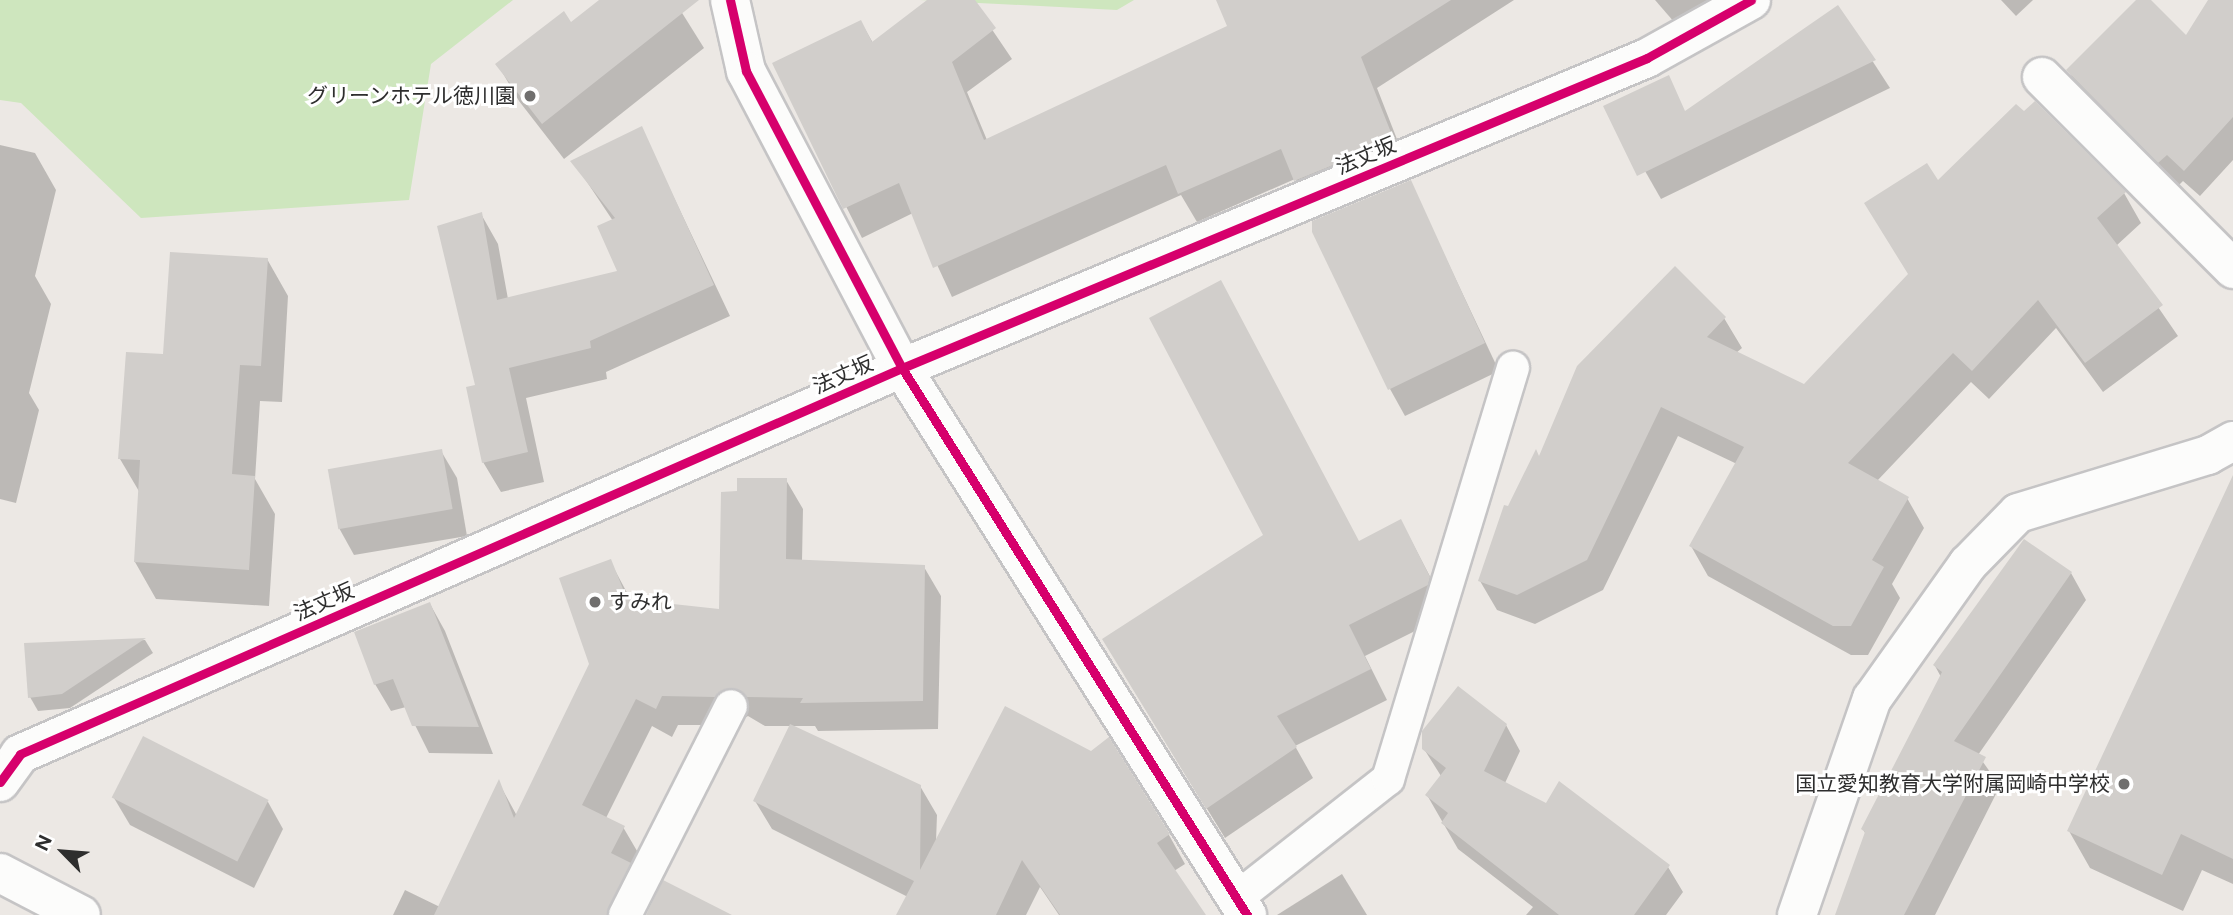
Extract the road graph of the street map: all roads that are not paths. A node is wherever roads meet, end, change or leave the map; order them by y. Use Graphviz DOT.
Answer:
graph roads {
  1 [pos="730,0"];
  2 [pos="1751,0"];
  3 [pos="2042,77"];
  4 [pos="2233,269"];
  5 [pos="902,368"];
  6 [pos="1513,368"];
  7 [pos="2233,441"];
  8 [pos="731,706"];
  9 [pos="0,782"];
  10 [pos="0,873"];
  11 [pos="42,906"];
  12 [pos="1243,906"];
  13 [pos="81,915"];
  14 [pos="625,915"];
  15 [pos="1797,915"];
  1 -- 5 [label="street"];
  2 -- 5 [label="street, 法丈坂"];
  3 -- 4 [label="street"];
  5 -- 9 [label="street, 法丈坂"];
  5 -- 12 [label="street"];
  6 -- 12 [label="lane"];
  7 -- 15 [label="street"];
  8 -- 14 [label="lane"];
  10 -- 11 [label="street"];
  11 -- 13 [label="street"];
}
